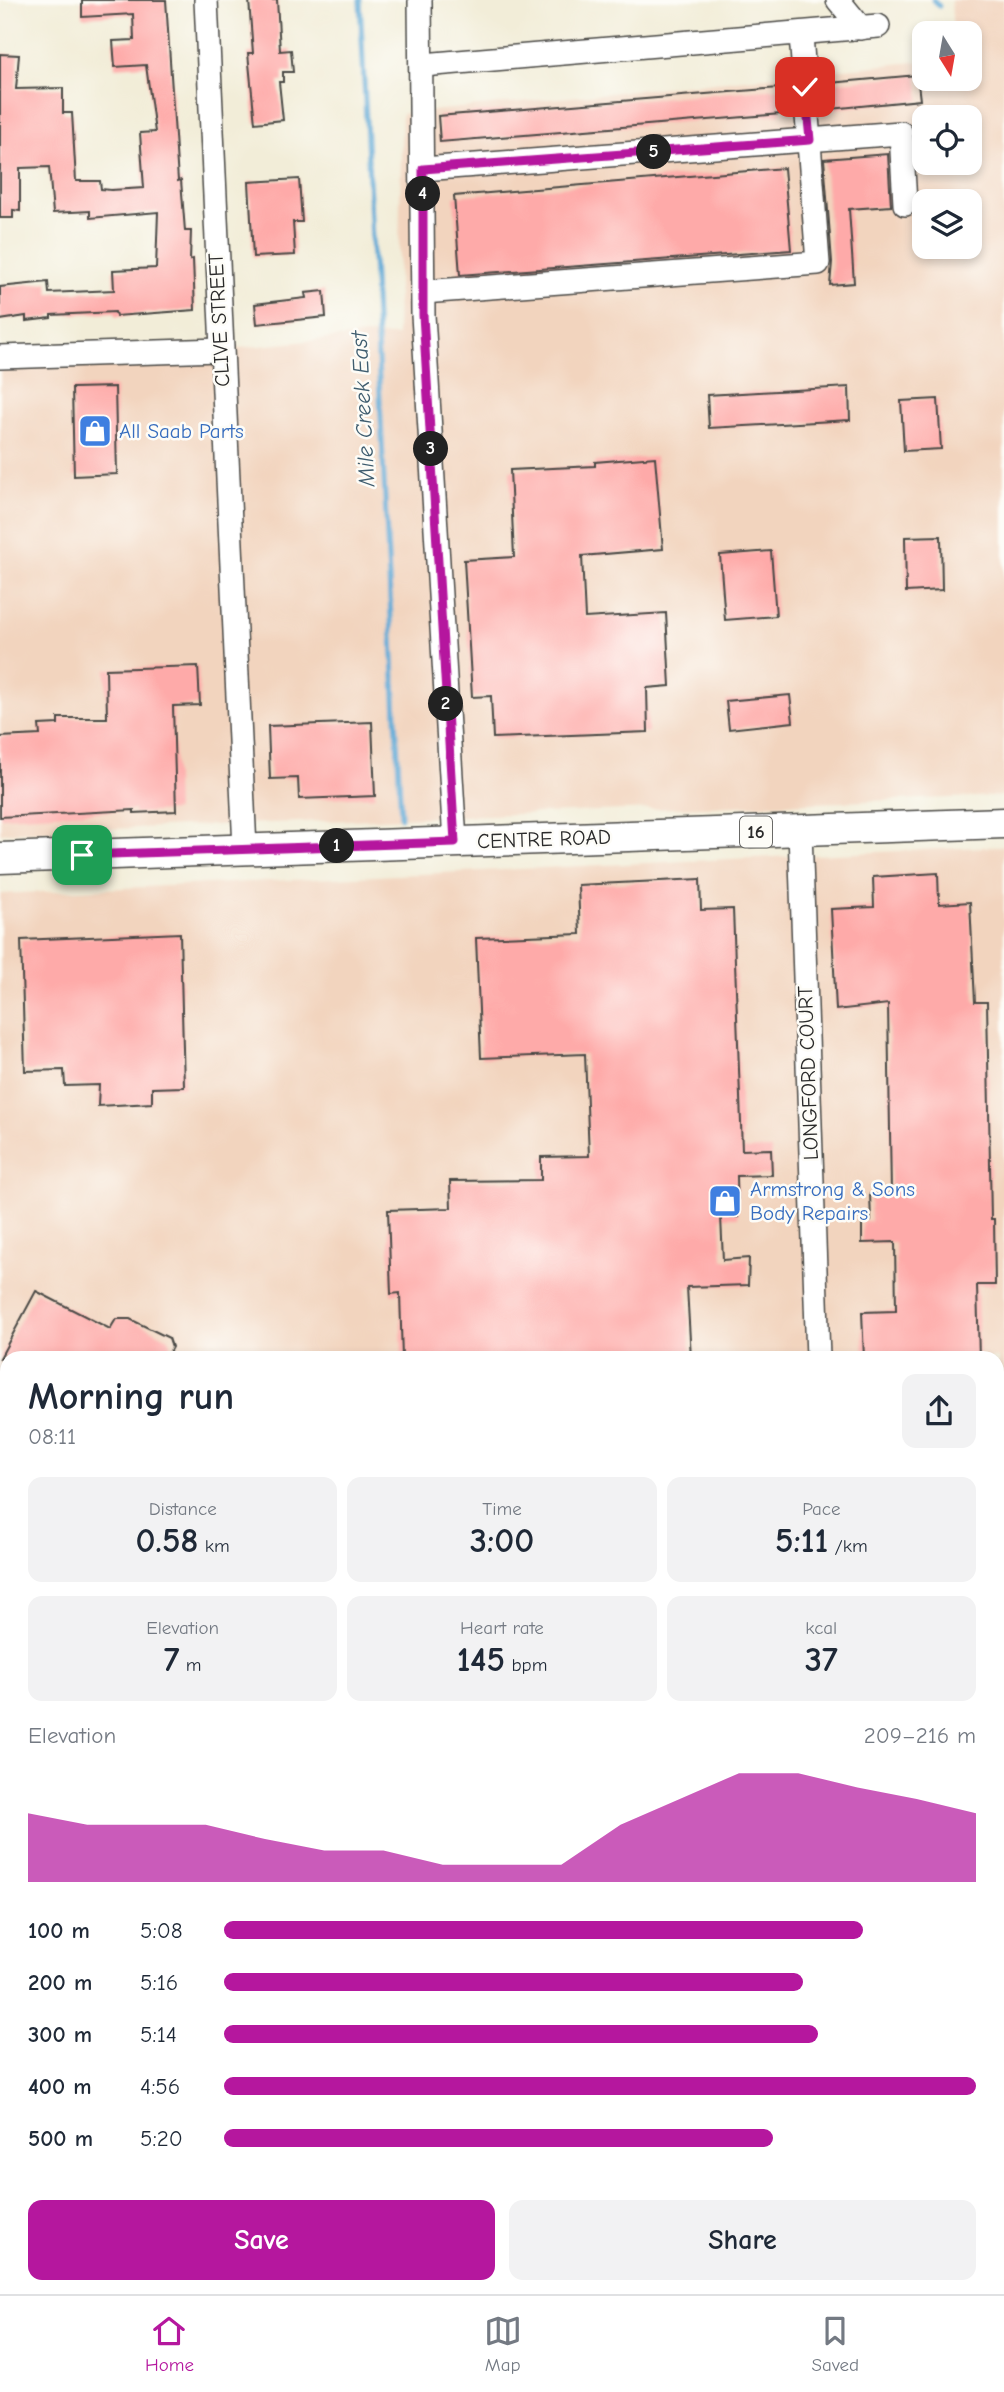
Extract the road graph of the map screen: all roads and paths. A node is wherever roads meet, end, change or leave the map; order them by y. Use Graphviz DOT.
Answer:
graph roads {
  1 [pos="206,0"];
  2 [pos="420,0"];
  3 [pos="838,0"];
  4 [pos="801,35"];
  5 [pos="423,65"];
  6 [pos="810,140"];
  7 [pos="423,169"];
  8 [pos="905,204"];
  9 [pos="423,292"];
  10 [pos="220,350"];
  11 [pos="0,357"];
  12 [pos="1004,823"];
  13 [pos="800,831"];
  14 [pos="455,842"];
  15 [pos="245,849"];
  16 [pos="0,858"];
  17 [pos="818,1351"];
  1 -- 10 [label="street, CLIVE STREET"];
  2 -- 5 [label="street"];
  3 -- 4 [label="street"];
  4 -- 5 [label="street"];
  4 -- 6 [label="street"];
  5 -- 7 [label="street"];
  6 -- 7 [label="street"];
  6 -- 8 [label="street"];
  6 -- 9 [label="street"];
  7 -- 9 [label="street"];
  9 -- 14 [label="street"];
  10 -- 11 [label="street"];
  10 -- 15 [label="street, CLIVE STREET"];
  12 -- 13 [label="main road, CENTRE ROAD / 16"];
  13 -- 14 [label="main road, CENTRE ROAD / 16"];
  13 -- 17 [label="street, LONGFORD COURT"];
  14 -- 15 [label="main road, CENTRE ROAD / 16"];
  15 -- 16 [label="main road, CENTRE ROAD / 16"];
}
